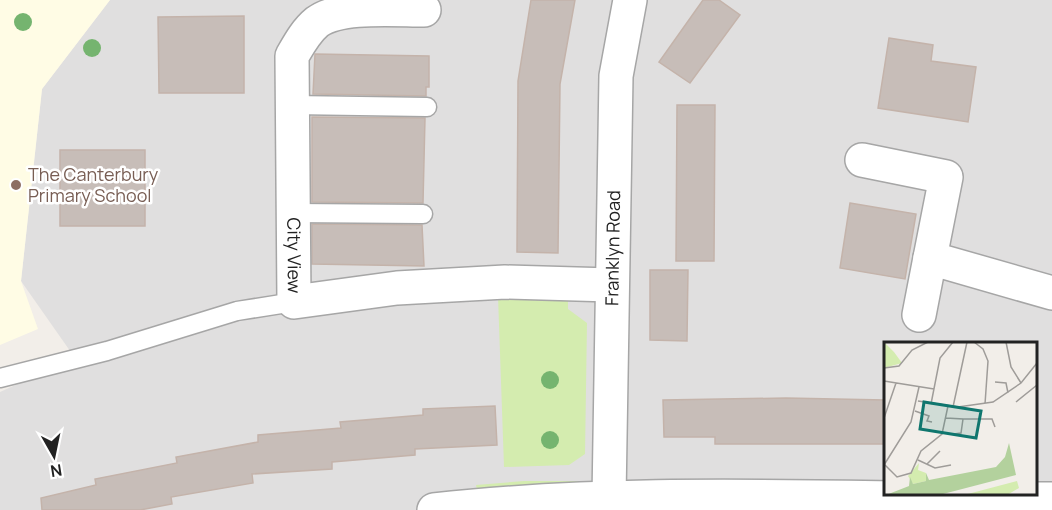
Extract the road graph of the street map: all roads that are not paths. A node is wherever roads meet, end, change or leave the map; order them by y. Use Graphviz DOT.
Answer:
graph roads {
  1 [pos="630,0"];
  2 [pos="409,6"];
  3 [pos="292,105"];
  4 [pos="427,107"];
  5 [pos="862,160"];
  6 [pos="293,213"];
  7 [pos="423,214"];
  8 [pos="930,258"];
  9 [pos="611,285"];
  10 [pos="1052,293"];
  11 [pos="294,302"];
  12 [pos="919,315"];
  13 [pos="0,378"];
  14 [pos="609,498"];
  15 [pos="1052,499"];
  16 [pos="790,504"];
  17 [pos="522,505"];
  18 [pos="918,505"];
  19 [pos="434,510"];
  1 -- 9 [label="street, Franklyn Road"];
  2 -- 3 [label="street, City View"];
  3 -- 4 [label="lane"];
  3 -- 6 [label="street, City View"];
  5 -- 8 [label="street"];
  6 -- 7 [label="lane"];
  6 -- 11 [label="street, City View"];
  8 -- 10 [label="street"];
  8 -- 12 [label="street"];
  9 -- 11 [label="street, City View"];
  9 -- 14 [label="street, Franklyn Road"];
  11 -- 13 [label="lane"];
  14 -- 16 [label="street"];
  14 -- 17 [label="street"];
  15 -- 18 [label="street"];
  16 -- 18 [label="street"];
  17 -- 19 [label="street"];
}
